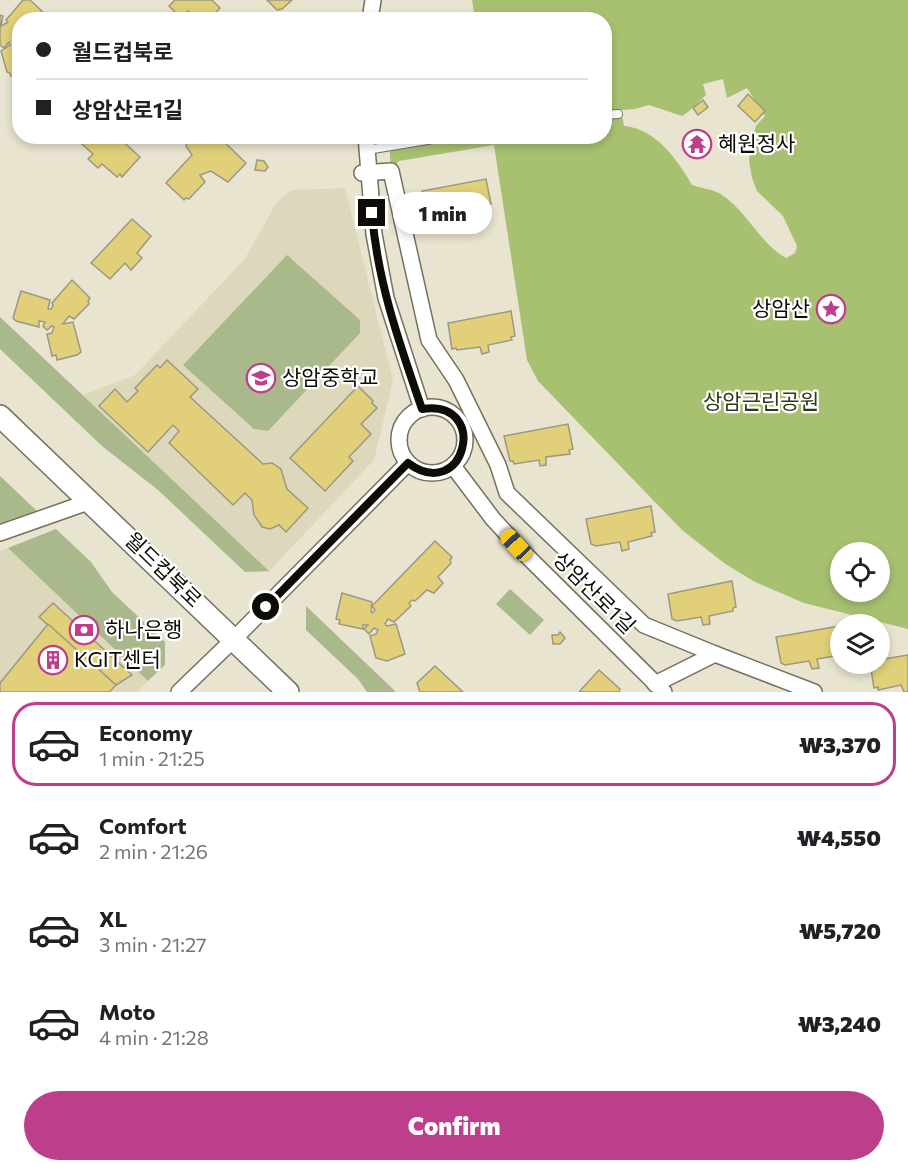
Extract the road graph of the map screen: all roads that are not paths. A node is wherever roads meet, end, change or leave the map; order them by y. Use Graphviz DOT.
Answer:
graph roads {
  1 [pos="612,114"];
  2 [pos="618,114"];
  3 [pos="367,144"];
  4 [pos="365,172"];
  5 [pos="422,409"];
  6 [pos="0,416"];
  7 [pos="408,463"];
  8 [pos="453,466"];
  9 [pos="91,501"];
  10 [pos="0,533"];
  11 [pos="234,639"];
  12 [pos="715,654"];
  13 [pos="660,688"];
  14 [pos="179,692"];
  15 [pos="288,692"];
  16 [pos="814,692"];
  1 -- 2 [label="lane"];
  3 -- 4 [label="street"];
  4 -- 5 [label="street"];
  4 -- 12 [label="street"];
  5 -- 7 [label="street"];
  5 -- 8 [label="street"];
  6 -- 9 [label="main road, 월드컵북로"];
  7 -- 8 [label="street"];
  7 -- 11 [label="street"];
  8 -- 13 [label="street, 상암산로1길"];
  9 -- 10 [label="street"];
  9 -- 11 [label="main road, 월드컵북로"];
  11 -- 14 [label="street"];
  11 -- 15 [label="main road, 월드컵북로"];
  12 -- 13 [label="street"];
  12 -- 16 [label="street"];
}
